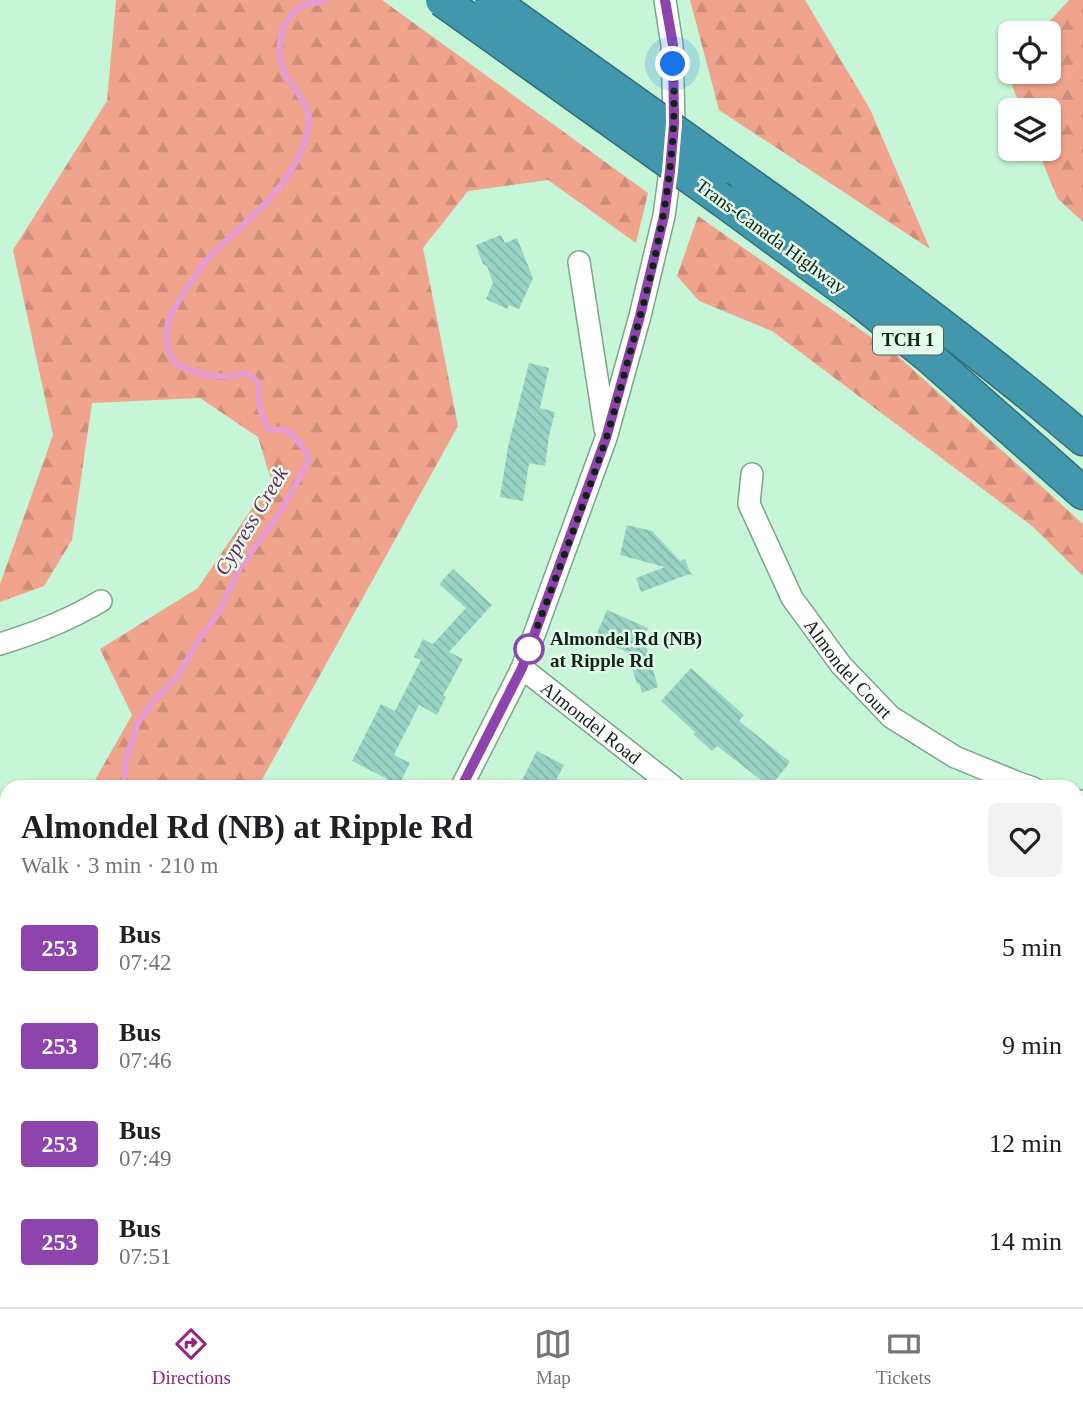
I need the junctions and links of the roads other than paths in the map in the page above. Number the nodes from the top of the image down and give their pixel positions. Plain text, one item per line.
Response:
1 (442, 0) edge
2 (491, 0) edge
3 (665, 0) edge
4 (579, 262) dead end
5 (606, 438) junction
6 (1083, 439) edge
7 (752, 474) dead end
8 (1083, 493) edge
9 (101, 601) dead end
10 (0, 644) edge
11 (522, 668) junction
12 (465, 780) edge
13 (665, 780) edge
14 (1010, 780) edge

1 - 8 highway, Trans-Canada Highway / TCH 1, bridge
2 - 6 highway, Trans-Canada Highway / TCH 1, bridge
3 - 5 street, Almondel Road
4 - 5 street
5 - 11 street, Almondel Road
7 - 14 street, Almondel Court
9 - 10 street
11 - 12 street
11 - 13 street, Almondel Road

